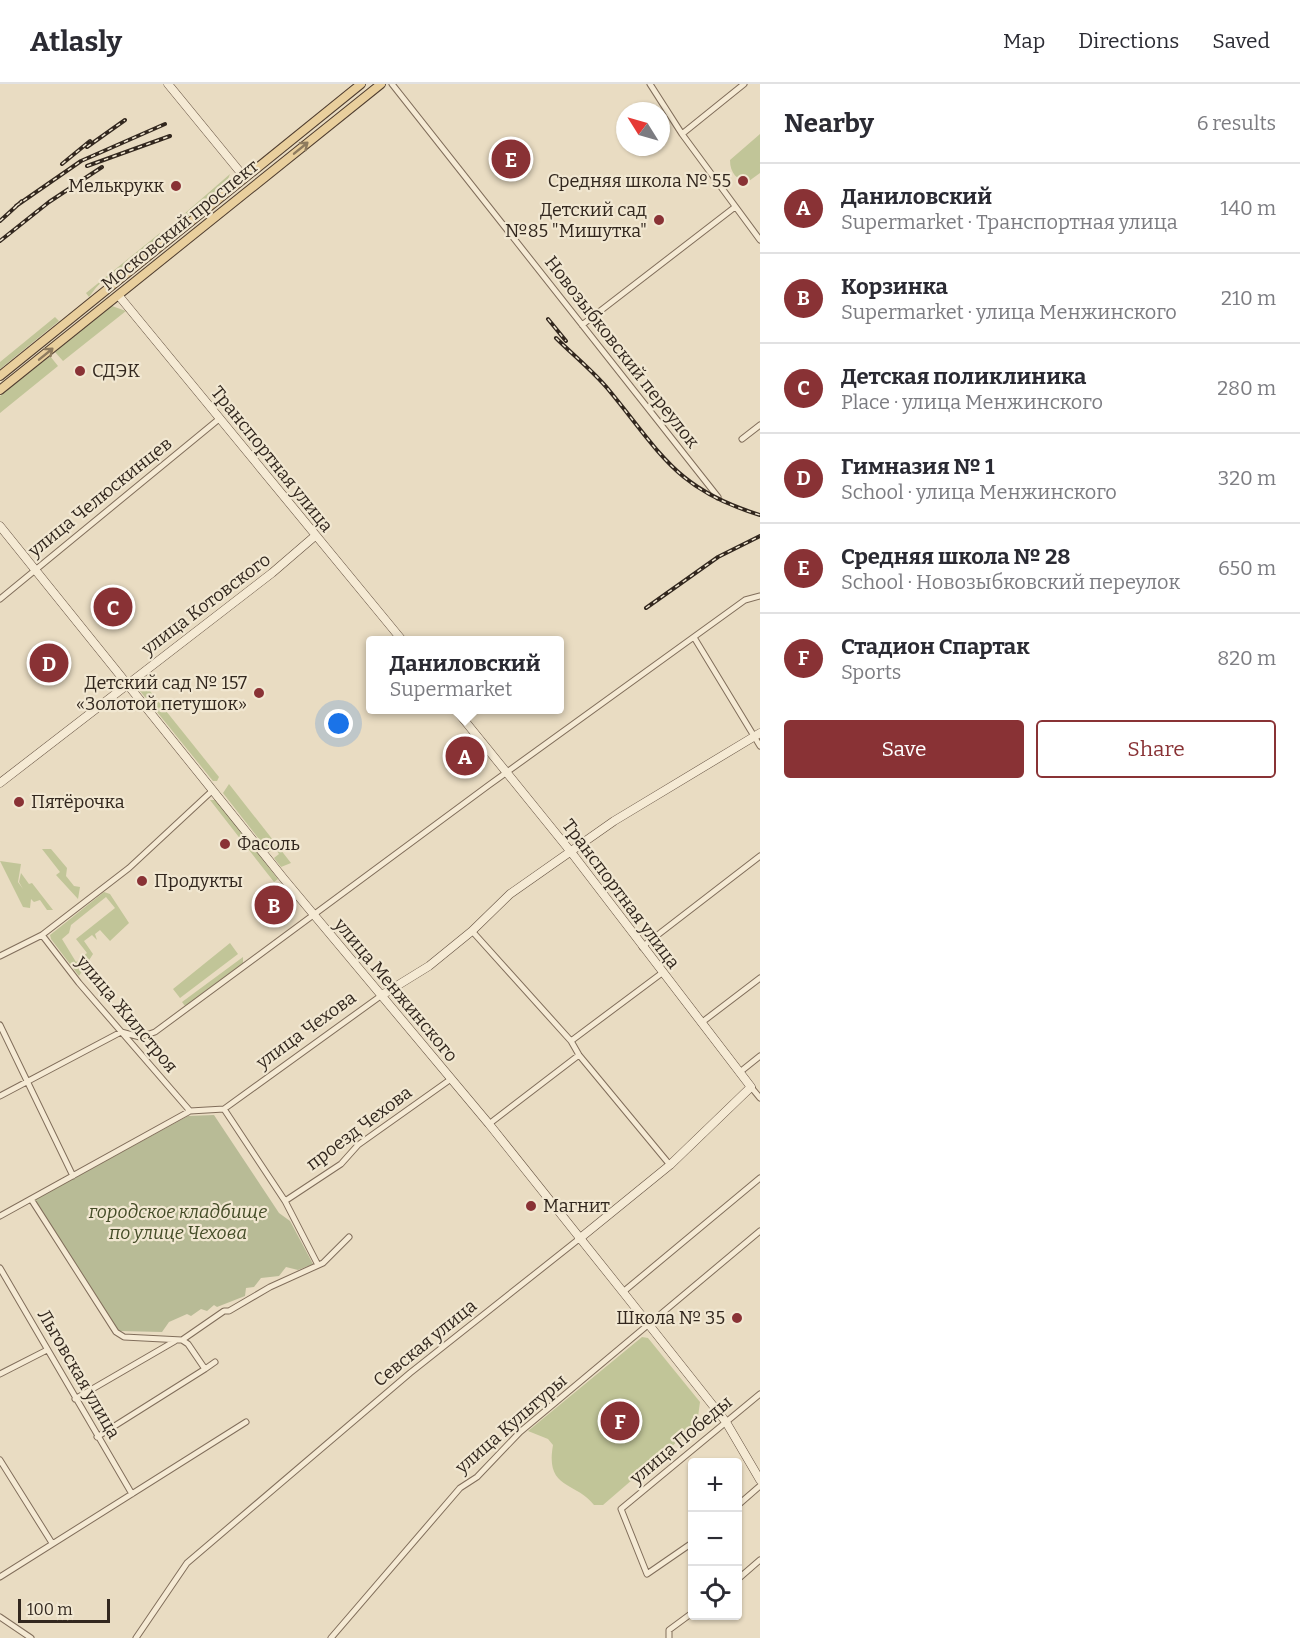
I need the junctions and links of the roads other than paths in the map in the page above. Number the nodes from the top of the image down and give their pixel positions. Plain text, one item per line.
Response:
1 (168, 84) edge
2 (361, 84) edge
3 (381, 84) edge
4 (392, 84) edge
5 (650, 84) edge
6 (744, 84) edge
7 (682, 134) junction
8 (245, 178) junction
9 (735, 207) junction
10 (760, 240) edge
11 (111, 286) junction
12 (118, 296) junction
13 (582, 325) junction
14 (0, 376) edge
15 (0, 390) edge
16 (219, 419) junction
17 (760, 425) edge
18 (742, 439) dead end
19 (717, 497) dead end
20 (0, 526) edge
21 (315, 536) junction
22 (35, 570) junction
23 (760, 596) edge
24 (0, 599) edge
25 (399, 636) edge
26 (694, 639) junction
27 (127, 683) junction
28 (459, 714) edge
29 (757, 735) edge
30 (760, 746) edge
31 (507, 773) junction
32 (0, 783) edge
33 (213, 790) junction
34 (571, 852) junction
35 (760, 856) edge
36 (313, 914) junction
37 (472, 931) junction
38 (42, 935) junction
39 (642, 947) junction
40 (0, 956) edge
41 (662, 973) junction
42 (760, 978) edge
43 (382, 994) junction
44 (700, 1023) junction
45 (0, 1025) edge
46 (121, 1032) junction
47 (571, 1041) junction
48 (579, 1055) junction
49 (760, 1056) edge
50 (741, 1072) junction
51 (451, 1079) junction
52 (28, 1083) junction
53 (751, 1087) junction
54 (0, 1096) edge
55 (760, 1098) edge
56 (224, 1109) junction
57 (190, 1111) junction
58 (489, 1124) junction
59 (670, 1165) junction
60 (73, 1176) junction
61 (760, 1178) edge
62 (31, 1199) junction
63 (285, 1201) junction
64 (0, 1216) edge
65 (760, 1231) edge
66 (349, 1237) dead end
67 (579, 1239) junction
68 (318, 1265) junction
69 (0, 1268) edge
70 (623, 1292) junction
71 (649, 1324) junction
72 (180, 1340) junction
73 (47, 1350) junction
74 (215, 1362) dead end
75 (205, 1369) junction
76 (0, 1374) edge
77 (760, 1394) edge
78 (75, 1399) junction
79 (246, 1422) dead end
80 (726, 1422) junction
81 (97, 1437) junction
82 (0, 1460) edge
83 (760, 1480) edge
84 (760, 1486) edge
85 (132, 1494) junction
86 (742, 1502) edge
87 (52, 1543) junction
88 (688, 1547) edge
89 (760, 1560) edge
90 (742, 1576) edge
91 (0, 1577) edge
92 (0, 1617) edge
93 (688, 1617) edge
94 (31, 1638) edge
95 (136, 1638) edge
96 (331, 1638) edge
97 (669, 1638) edge

1 - 8 street
2 - 8 main road, Московский проспект
12 -> 3 main road, Московский проспект
4 - 13 street, Новозыбковский переулок
5 - 7 street
6 - 7 street
7 - 9 street
8 - 11 main road, Московский проспект
9 - 10 street
9 - 13 street
11 - 12 main road
11 - 14 main road, Московский проспект
15 -> 12 main road, Московский проспект
12 - 16 street, Транспортная улица
13 - 19 street, Новозыбковский переулок
16 - 21 street, Транспортная улица
16 - 22 street, улица Челюскинцев
17 - 18 street
20 - 22 street, улица Менжинского
21 - 25 street, Транспортная улица
21 - 27 street, улица Котовского
22 - 24 street, улица Челюскинцев
22 - 27 street, улица Менжинского
23 - 26 street
26 - 29 street
26 - 31 street
27 - 32 street, улица Котовского
27 - 33 street, улица Менжинского
28 - 31 street, Транспортная улица
29 - 30 street
29 - 34 street, улица Чехова
31 - 34 street, Транспортная улица
31 - 36 street
33 - 36 street, улица Менжинского
33 - 38 street
34 - 37 street, улица Чехова
34 - 39 street, Транспортная улица
35 - 39 street
36 - 43 street, улица Менжинского
36 - 46 street
37 - 43 street, улица Чехова
37 - 47 street
38 - 40 street
38 - 46 street, улица Жилстроя
39 - 41 street, Транспортная улица
41 - 44 street, Транспортная улица
41 - 47 street
42 - 44 street
43 - 51 street, улица Менжинского
43 - 56 street, улица Чехова
44 - 50 street, Транспортная улица
45 - 52 street
46 - 52 street
46 - 57 street, улица Жилстроя
47 - 48 street
48 - 58 street
48 - 59 street
49 - 50 street
50 - 53 street, Транспортная улица
51 - 58 street, улица Менжинского
51 - 63 street, проезд Чехова
52 - 54 street
52 - 60 street
53 - 55 street, Транспортная улица
53 - 59 street, Севская улица
56 - 57 street
56 - 63 street
57 - 60 street
58 - 67 street, улица Менжинского
59 - 67 street, Севская улица
60 - 62 street
61 - 70 street
62 - 64 street
62 - 72 street
63 - 68 street
65 - 71 street, улица Культуры
66 - 68 street
67 - 70 street, улица Менжинского
67 - 95 street, Севская улица
68 - 72 street
69 - 73 street, Льговская улица
70 - 71 street, улица Менжинского
71 - 80 street, улица Менжинского
71 - 96 street, улица Культуры
72 - 75 street
72 - 78 street
73 - 76 street
73 - 78 street, Льговская улица
74 - 75 street
75 - 81 street
77 - 80 street, улица Победы
78 - 81 street, Льговская улица
79 - 85 street
80 - 83 street, улица Менжинского
80 - 88 street, улица Победы
81 - 85 street, Льговская улица
82 - 87 street
84 - 86 street
85 - 87 street
87 - 91 street
89 - 90 street
92 - 94 street
93 - 97 street

